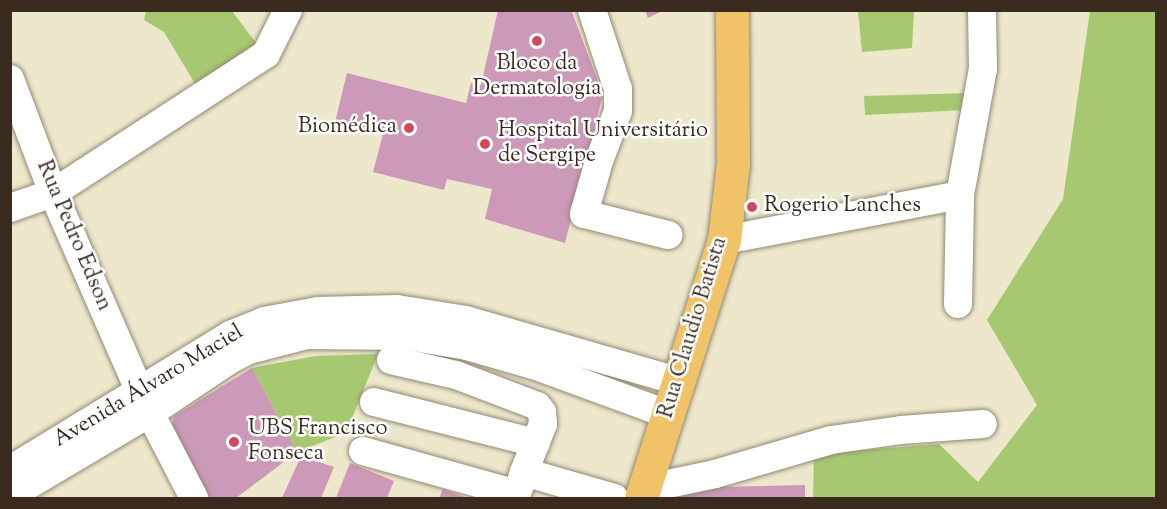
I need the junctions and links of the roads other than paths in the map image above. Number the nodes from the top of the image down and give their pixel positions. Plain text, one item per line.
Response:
1 (288, 10) edge
2 (592, 10) edge
3 (732, 10) edge
4 (982, 10) edge
5 (10, 79) edge
6 (53, 193) junction
7 (960, 195) junction
8 (10, 208) edge
9 (668, 235) dead end
10 (724, 240) junction
11 (958, 304) dead end
12 (391, 360) dead end
13 (189, 373) junction
14 (678, 381) junction
15 (145, 402) junction
16 (374, 402) dead end
17 (667, 414) junction
18 (983, 424) dead end
19 (536, 443) junction
20 (363, 451) dead end
21 (10, 470) edge
22 (519, 488) edge
23 (633, 495) edge
24 (10, 496) edge
25 (194, 498) edge

1 - 6 street
2 - 9 street
3 - 10 main road, Rua Claudio Batista
4 - 7 street
5 - 6 street, Rua Pedro Edson
6 - 8 street
6 - 15 street, Rua Pedro Edson
7 - 10 street
7 - 11 street
10 - 14 main road, Rua Claudio Batista
12 - 19 street
13 - 14 street, Avenida Álvaro Maciel
13 - 15 street, Avenida Álvaro Maciel
13 - 17 street, Avenida Álvaro Maciel
14 - 17 main road, Rua Claudio Batista
15 - 21 street, Avenida Álvaro Maciel
15 - 24 street, Avenida Álvaro Maciel
15 - 25 street, Rua Pedro Edson
16 - 19 street
17 - 23 main road, Rua Claudio Batista
18 - 23 street
19 - 22 street
20 - 22 street
22 - 23 street

